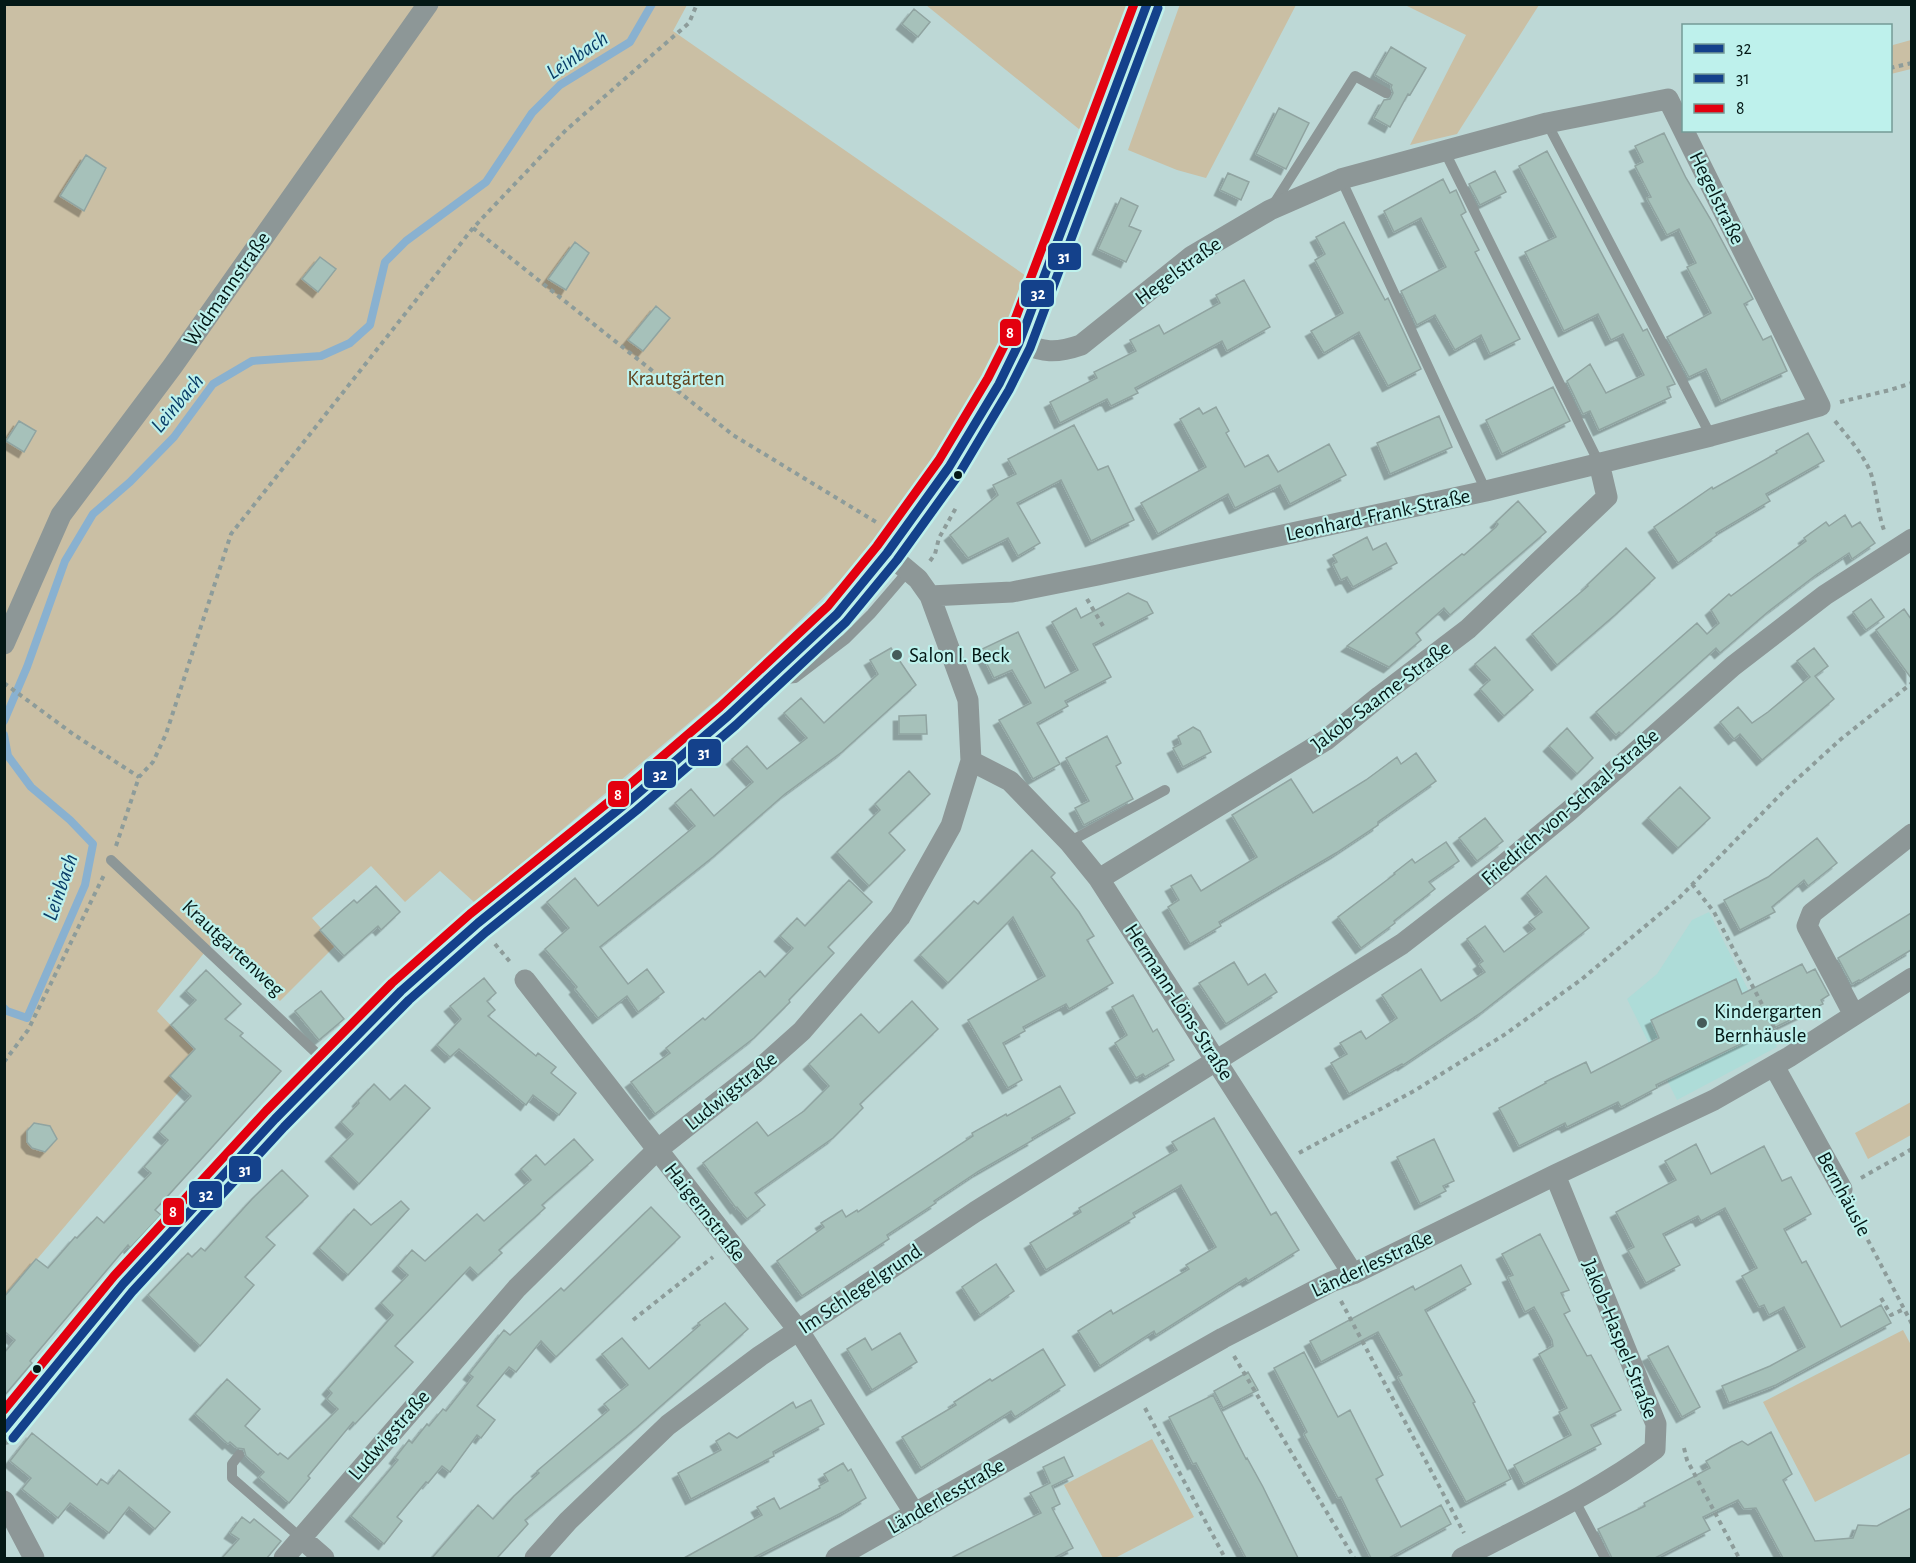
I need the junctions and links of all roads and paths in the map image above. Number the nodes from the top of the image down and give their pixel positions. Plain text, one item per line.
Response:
1 (428, 4) edge
2 (697, 4) edge
3 (1147, 4) edge
4 (1911, 63) edge
5 (1892, 68) edge
6 (1386, 93) dead end
7 (1547, 123) junction
8 (1682, 127) edge
9 (1684, 132) edge
10 (1444, 150) junction
11 (1341, 179) junction
12 (1270, 210) junction
13 (473, 228) junction
14 (1019, 343) junction
15 (1911, 383) edge
16 (1820, 406) junction
17 (1711, 436) junction
18 (1599, 463) junction
19 (1486, 491) junction
20 (1903, 544) edge
21 (893, 550) junction
22 (1077, 579) junction
23 (930, 596) junction
24 (1103, 626) dead end
25 (4, 644) edge
26 (4, 683) edge
27 (1911, 683) edge
28 (971, 761) junction
29 (139, 777) junction
30 (1165, 790) dead end
31 (1911, 834) edge
32 (1069, 842) junction
33 (111, 860) junction
34 (1099, 879) junction
35 (1692, 884) junction
36 (478, 922) junction
37 (1911, 978) edge
38 (525, 980) joint
39 (1854, 1015) junction
40 (1216, 1061) junction
41 (1782, 1061) junction
42 (4, 1062) edge
43 (328, 1065) junction
44 (1911, 1149) edge
45 (657, 1150) junction
46 (1282, 1163) junction
47 (1555, 1175) junction
48 (1842, 1189) junction
49 (730, 1244) junction
50 (1353, 1274) junction
51 (1331, 1282) junction
52 (1881, 1298) dead end
53 (1904, 1309) junction
54 (633, 1320) dead end
55 (1911, 1324) edge
56 (799, 1331) junction
57 (1223, 1338) junction
58 (1135, 1387) junction
59 (4, 1430) edge
60 (1684, 1448) dead end
61 (239, 1455) dead end
62 (1574, 1499) junction
63 (4, 1501) edge
64 (915, 1514) junction
65 (301, 1538) junction
66 (1468, 1555) edge
67 (34, 1558) edge
68 (284, 1558) edge
69 (324, 1558) edge
70 (535, 1558) edge
71 (836, 1558) edge
72 (1225, 1558) edge
73 (1354, 1558) edge
74 (1605, 1558) edge
75 (1739, 1558) edge

1 - 25 street, Widmannstraße
2 - 13 path
3 - 14 main road
4 - 5 path
6 - 12 lane
7 - 8 street, Hegelstraße
7 - 10 street, Hegelstraße
7 - 17 lane
9 - 16 street, Hegelstraße
10 - 11 street, Hegelstraße
10 - 18 lane
11 - 12 street, Hegelstraße
11 - 19 lane
12 - 14 street, Hegelstraße
13 - 21 path
13 - 29 path
14 - 21 main road
15 - 16 path
16 - 17 street, Leonhard-Frank-Straße
16 - 20 path
17 - 18 street, Leonhard-Frank-Straße
18 - 19 street, Leonhard-Frank-Straße
18 - 34 street, Jakob-Saame-Straße
19 - 22 street, Leonhard-Frank-Straße
20 - 40 street, Friedrich-von-Schaal-Straße
21 - 23 street, Ludwigstraße
21 - 36 main road
22 - 23 street, Leonhard-Frank-Straße
22 - 24 path
23 - 28 street, Ludwigstraße
26 - 29 path
27 - 35 path
28 - 32 street, Hermann-Löns-Straße
28 - 45 street, Ludwigstraße
29 - 33 path
30 - 32 lane
31 - 39 street
32 - 34 street, Hermann-Löns-Straße
33 - 42 path
33 - 43 lane, Krautgartenweg
34 - 40 street, Hermann-Löns-Straße
35 - 41 path
35 - 46 path
36 - 38 path
36 - 43 main road
37 - 39 street, Länderlesstraße
38 - 45 street, Haigernstraße
39 - 41 street, Länderlesstraße
40 - 46 street, Hermann-Löns-Straße
40 - 56 street, Im Schlegelgrund
41 - 47 street, Länderlesstraße
41 - 48 street, Bernhäusle
43 - 59 main road
44 - 48 path
45 - 49 street, Haigernstraße
45 - 65 street, Ludwigstraße
46 - 50 street, Hermann-Löns-Straße
47 - 50 street, Länderlesstraße
47 - 62 street, Jakob-Haspel-Straße
48 - 53 path, Bernhäusle
49 - 54 path
49 - 56 street, Haigernstraße
50 - 51 street, Länderlesstraße
51 - 57 street, Länderlesstraße
51 - 66 path
52 - 53 path
53 - 55 path, Bernhäusle
56 - 64 street, Haigernstraße
56 - 70 street, Im Schlegelgrund
57 - 58 street, Länderlesstraße
57 - 73 path
58 - 64 street, Länderlesstraße
58 - 72 path
60 - 75 path
61 - 65 lane
62 - 66 street, Jakob-Haspel-Straße
62 - 74 lane
63 - 67 street
64 - 71 street, Länderlesstraße
65 - 68 street, Ludwigstraße
65 - 69 street

